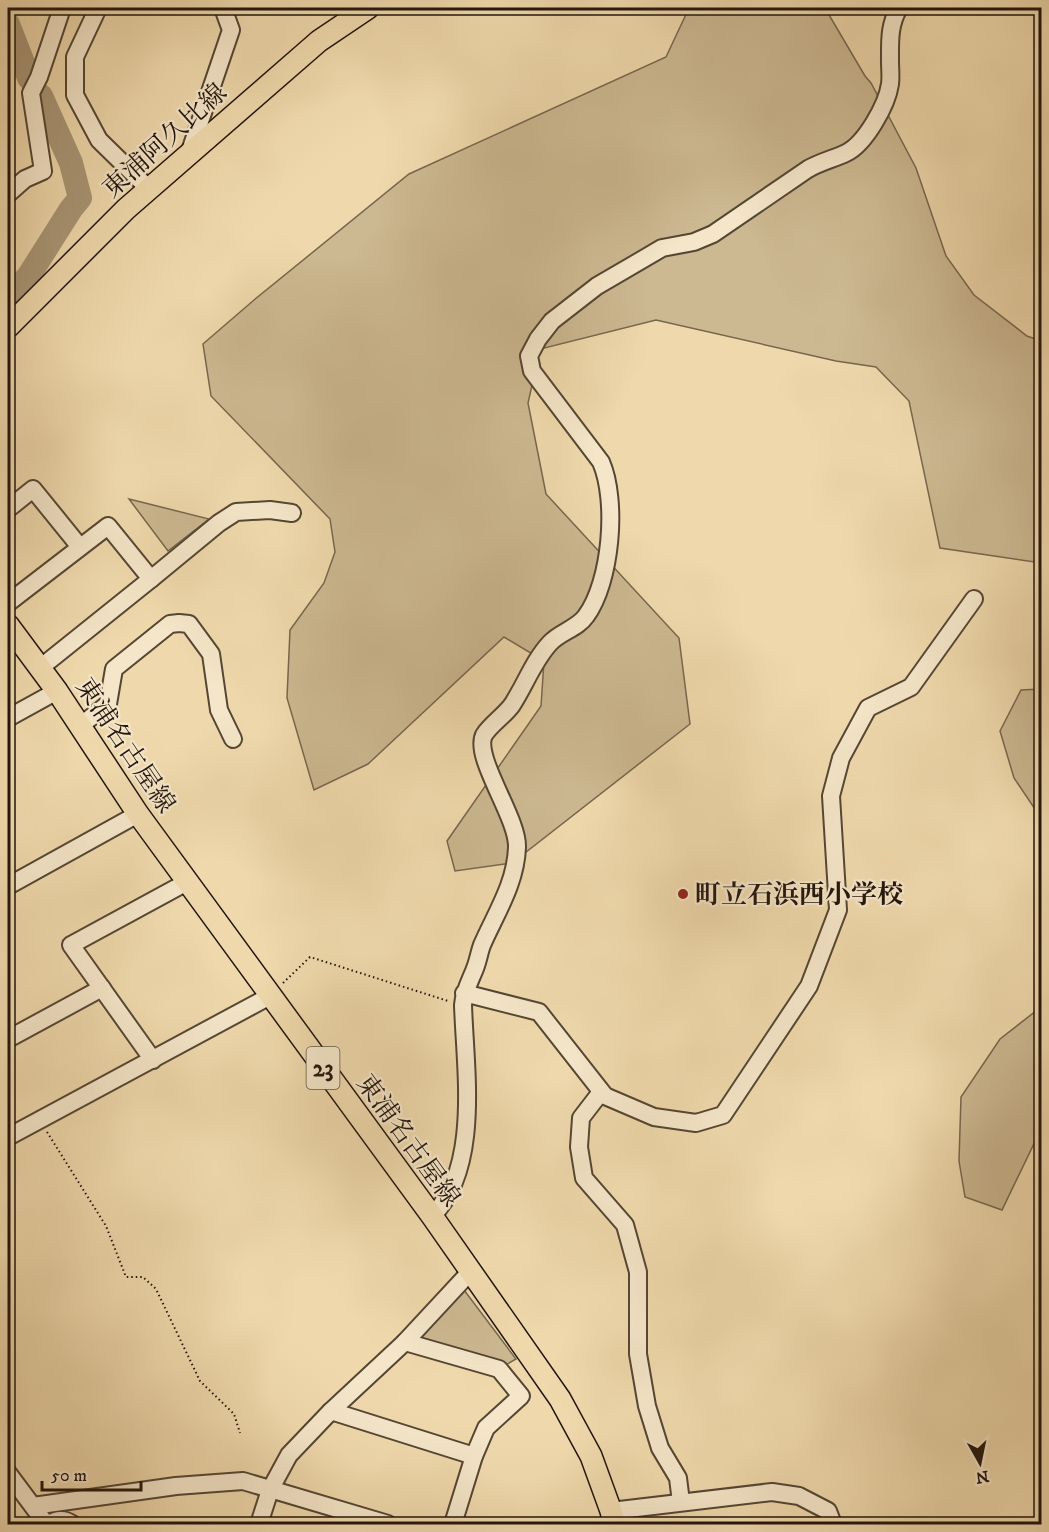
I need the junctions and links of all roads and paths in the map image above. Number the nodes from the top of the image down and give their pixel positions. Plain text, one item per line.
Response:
1 (63, 8) edge
2 (98, 8) edge
3 (223, 8) edge
4 (369, 8) edge
5 (899, 8) edge
6 (189, 156) junction
7 (149, 189) junction
8 (8, 194) edge
9 (8, 327) edge
10 (8, 509) edge
11 (292, 513) dead end
12 (80, 547) junction
13 (151, 579) junction
14 (974, 599) dead end
15 (8, 603) edge
16 (8, 625) edge
17 (40, 668) junction
18 (57, 691) junction
19 (8, 718) edge
20 (80, 726) junction
21 (233, 740) dead end
22 (138, 813) junction
23 (187, 882) junction
24 (8, 886) edge
25 (102, 988) junction
26 (270, 996) junction
27 (463, 999) junction
28 (8, 1039) edge
29 (153, 1060) junction
30 (601, 1092) junction
31 (40, 1121) junction
32 (8, 1137) edge
33 (432, 1216) junction
34 (470, 1272) junction
35 (405, 1342) junction
36 (331, 1411) junction
37 (240, 1433) dead end
38 (474, 1456) junction
39 (8, 1476) edge
40 (270, 1490) junction
41 (681, 1502) junction
42 (33, 1506) junction
43 (613, 1518) edge
44 (48, 1524) edge
45 (72, 1524) edge
46 (259, 1524) edge
47 (388, 1524) edge
48 (453, 1524) edge
49 (833, 1524) edge

1 - 8 street
2 - 7 street
3 - 6 street
4 - 6 main road, 東浦阿久比線
5 - 27 street
6 - 7 main road, 東浦阿久比線
7 - 9 main road, 東浦阿久比線
10 - 12 street
11 - 13 street
12 - 13 street
12 - 15 street
13 - 17 street
14 - 30 street
16 - 17 main road, 東浦名古屋線 / 23
17 - 18 main road, 東浦名古屋線 / 23
18 - 19 street
18 - 20 main road, 東浦名古屋線 / 23
20 - 21 street
20 - 22 main road, 東浦名古屋線 / 23
22 - 23 main road, 東浦名古屋線 / 23
22 - 24 street
23 - 25 street
23 - 26 main road, 東浦名古屋線 / 23
25 - 28 street
25 - 29 street
26 - 27 path
26 - 29 street
26 - 33 main road, 東浦名古屋線 / 23
27 - 30 street
27 - 33 street
29 - 31 street
30 - 41 street
31 - 32 street
31 - 37 path
33 - 34 main road, 東浦名古屋線 / 23
34 - 35 street
34 - 43 main road, 東浦名古屋線 / 23
35 - 36 street
35 - 38 street
36 - 38 street
36 - 40 street
38 - 48 street
39 - 42 street
40 - 42 street
40 - 46 street
40 - 47 street
41 - 43 street
41 - 49 street
42 - 44 street
44 - 45 street

